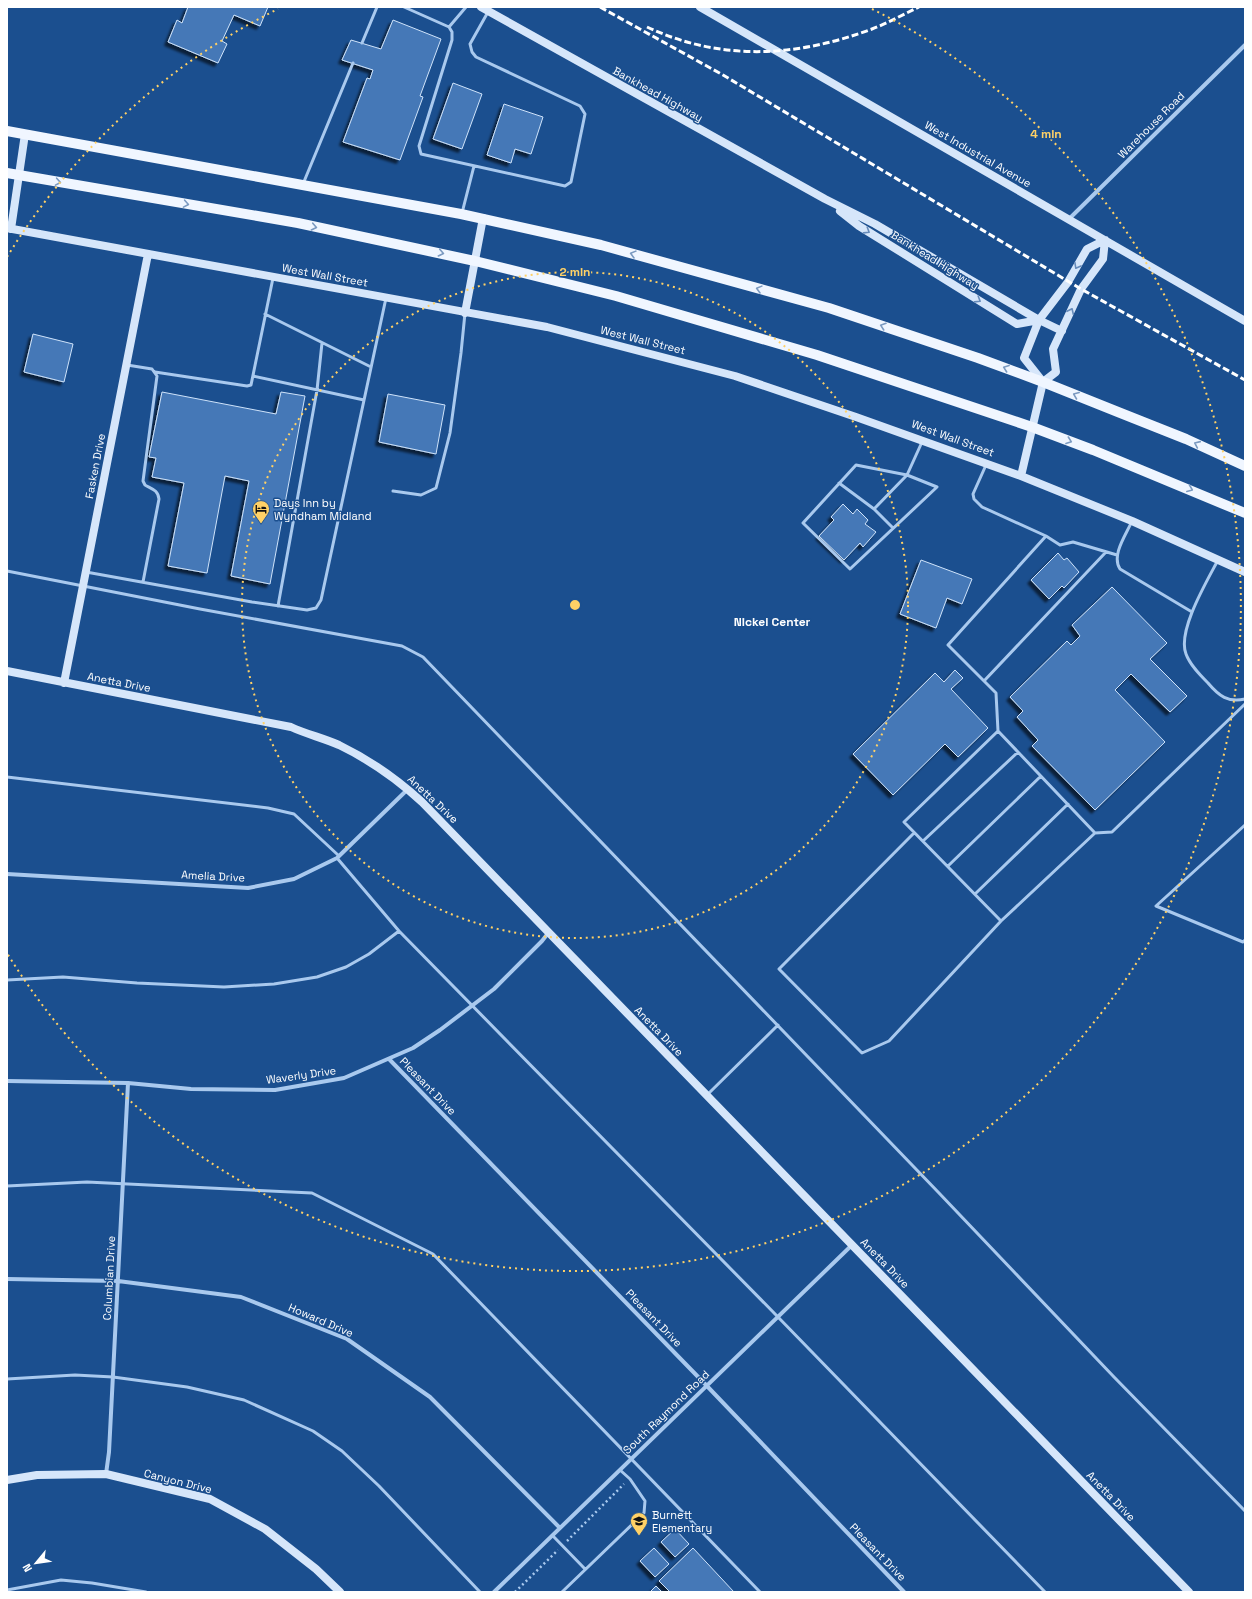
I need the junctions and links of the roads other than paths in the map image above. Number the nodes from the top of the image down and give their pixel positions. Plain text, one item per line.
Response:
1 (377, 7) edge
2 (404, 7) edge
3 (415, 7) edge
4 (466, 7) edge
5 (700, 7) edge
6 (485, 9) edge
7 (413, 11) junction
8 (449, 27) junction
9 (362, 43) dead end
10 (1245, 45) edge
11 (353, 63) dead end
12 (7, 131) edge
13 (25, 134) junction
14 (474, 166) junction
15 (7, 173) edge
16 (19, 175) junction
17 (302, 185) junction
18 (825, 199) junction
19 (461, 214) junction
20 (483, 218) junction
21 (1069, 218) junction
22 (9, 228) edge
23 (1105, 240) junction
24 (148, 254) junction
25 (475, 260) junction
26 (273, 277) junction
27 (386, 298) junction
28 (465, 313) junction
29 (265, 314) junction
30 (1038, 320) junction
31 (1245, 321) edge
32 (1062, 331) junction
33 (322, 343) junction
34 (126, 365) junction
35 (371, 367) junction
36 (155, 372) junction
37 (254, 376) junction
38 (1043, 382) junction
39 (317, 390) junction
40 (364, 400) junction
41 (1032, 427) junction
42 (923, 440) junction
43 (987, 463) junction
44 (1245, 466) edge
45 (907, 475) junction
46 (1021, 476) junction
47 (839, 483) junction
48 (393, 490) dead end
49 (874, 509) junction
50 (1245, 513) edge
51 (1132, 521) junction
52 (894, 528) junction
53 (1046, 536) junction
54 (1106, 552) junction
55 (1117, 555) junction
56 (1218, 560) junction
57 (7, 571) edge
58 (86, 572) junction
59 (1245, 572) edge
60 (143, 582) junction
61 (83, 585) junction
62 (278, 606) junction
63 (1192, 612) junction
64 (7, 671) edge
65 (984, 681) junction
66 (64, 683) junction
67 (1245, 699) edge
68 (1245, 704) edge
69 (998, 731) junction
70 (1018, 752) junction
71 (1041, 776) junction
72 (7, 778) edge
73 (408, 789) junction
74 (1068, 804) junction
75 (1245, 825) edge
76 (914, 833) junction
77 (1096, 833) junction
78 (923, 841) junction
79 (338, 856) junction
80 (948, 866) junction
81 (7, 874) edge
82 (975, 894) junction
83 (1001, 921) junction
84 (398, 931) junction
85 (549, 932) junction
86 (1245, 940) edge
87 (7, 980) edge
88 (472, 1006) junction
89 (778, 1025) junction
90 (389, 1059) junction
91 (7, 1081) edge
92 (128, 1083) junction
93 (706, 1095) junction
94 (123, 1185) junction
95 (7, 1186) edge
96 (852, 1245) junction
97 (7, 1278) edge
98 (118, 1281) junction
99 (777, 1316) junction
100 (113, 1377) junction
101 (7, 1378) edge
102 (706, 1386) junction
103 (632, 1458) junction
104 (620, 1470) junction
105 (106, 1474) junction
106 (7, 1480) edge
107 (1245, 1511) edge
108 (560, 1528) junction
109 (553, 1536) junction
110 (585, 1569) junction
111 (7, 1590) edge
112 (146, 1592) edge
113 (340, 1592) edge
114 (480, 1592) edge
115 (494, 1592) edge
116 (562, 1592) edge
117 (760, 1592) edge
118 (904, 1592) edge
119 (1046, 1592) edge
120 (1189, 1592) edge

1 - 9 lane
2 - 7 lane
3 - 7 lane
4 - 8 lane
5 - 21 street, West Industrial Avenue
6 - 14 lane
6 - 18 street, Bankhead Highway
7 - 8 lane
8 - 14 lane
10 - 21 street, Warehouse Road
11 - 17 lane
12 - 13 main road
13 - 16 street
13 - 17 main road
14 - 19 lane
15 - 16 main road
16 - 22 street
16 -> 25 main road
17 - 19 main road
18 - 30 street, Bankhead Highway
18 -> 30 street, Bankhead Highway
19 - 20 main road
20 - 25 street
38 -> 20 main road
21 - 23 street, West Industrial Avenue
22 - 24 street, West Wall Street
23 -> 30 street
23 - 31 street, West Industrial Avenue
32 -> 23 street
24 - 26 street, West Wall Street
24 - 34 street, Fasken Drive
25 - 28 street
25 - 41 main road
26 - 27 street, West Wall Street
26 - 29 lane
27 - 28 street, West Wall Street
27 - 35 lane
28 - 42 street, West Wall Street
28 - 48 lane
29 - 33 lane
29 - 37 lane
30 - 32 street, Bankhead Highway
30 - 38 street
32 - 38 street
33 - 35 lane
33 - 39 lane
34 - 36 lane
34 - 58 street, Fasken Drive
35 - 40 lane
36 - 37 lane
36 - 60 lane
37 - 39 lane
38 - 41 street
44 -> 38 main road
39 - 40 lane
39 - 62 lane
40 - 62 lane
41 - 46 street
41 -> 50 main road
42 - 43 street, West Wall Street
42 - 45 lane
43 - 46 street, West Wall Street
43 - 53 lane
45 - 47 lane
45 - 49 lane
45 - 52 lane
46 - 51 street, West Wall Street
47 - 49 lane
47 - 52 lane
49 - 52 lane
51 - 55 lane
51 - 56 street, West Wall Street
53 - 54 lane
53 - 65 lane
54 - 55 lane
54 - 65 lane
55 - 63 lane
56 - 59 street, West Wall Street
56 - 63 lane
57 - 61 lane
58 - 60 lane
58 - 61 street, Fasken Drive
60 - 62 lane
61 - 66 street, Fasken Drive
61 - 89 lane
63 - 67 lane
64 - 66 street, Anetta Drive
65 - 69 lane
66 - 73 street, Anetta Drive
68 - 77 lane
69 - 70 lane
69 - 76 lane
70 - 71 lane
70 - 78 lane
71 - 74 lane
71 - 80 lane
72 - 79 lane
73 - 79 street, Amelia Drive
73 - 85 street, Anetta Drive
74 - 77 lane
74 - 82 lane
75 - 86 lane
76 - 78 lane
76 - 83 lane
77 - 83 lane
78 - 80 lane
79 - 81 street, Amelia Drive
79 - 84 lane
80 - 82 lane
82 - 83 lane
84 - 87 lane
84 - 88 lane
85 - 88 street, Waverly Drive
85 - 93 street, Anetta Drive
88 - 90 street, Waverly Drive
88 - 99 lane
89 - 93 lane
89 - 107 lane
90 - 92 street, Waverly Drive
90 - 102 street, Pleasant Drive
91 - 92 street, Waverly Drive
92 - 94 street, Columbian Drive
93 - 96 street, Anetta Drive
94 - 95 lane
94 - 98 street, Columbian Drive
94 - 103 lane
96 - 99 street, South Raymond Road
96 - 120 street, Anetta Drive
97 - 98 street, Howard Drive
98 - 100 street, Columbian Drive
98 - 108 street, Howard Drive
99 - 102 street, South Raymond Road
99 - 119 lane
100 - 101 lane
100 - 105 street, Columbian Drive
100 - 114 lane
102 - 103 street, South Raymond Road
102 - 118 street, Pleasant Drive
103 - 104 street, South Raymond Road
103 - 117 lane
104 - 108 street, South Raymond Road
104 - 110 lane
105 - 106 street, Canyon Drive
105 - 113 street, Canyon Drive
108 - 109 street, South Raymond Road
109 - 110 lane
109 - 115 street, South Raymond Road
110 - 116 lane
111 - 112 lane

